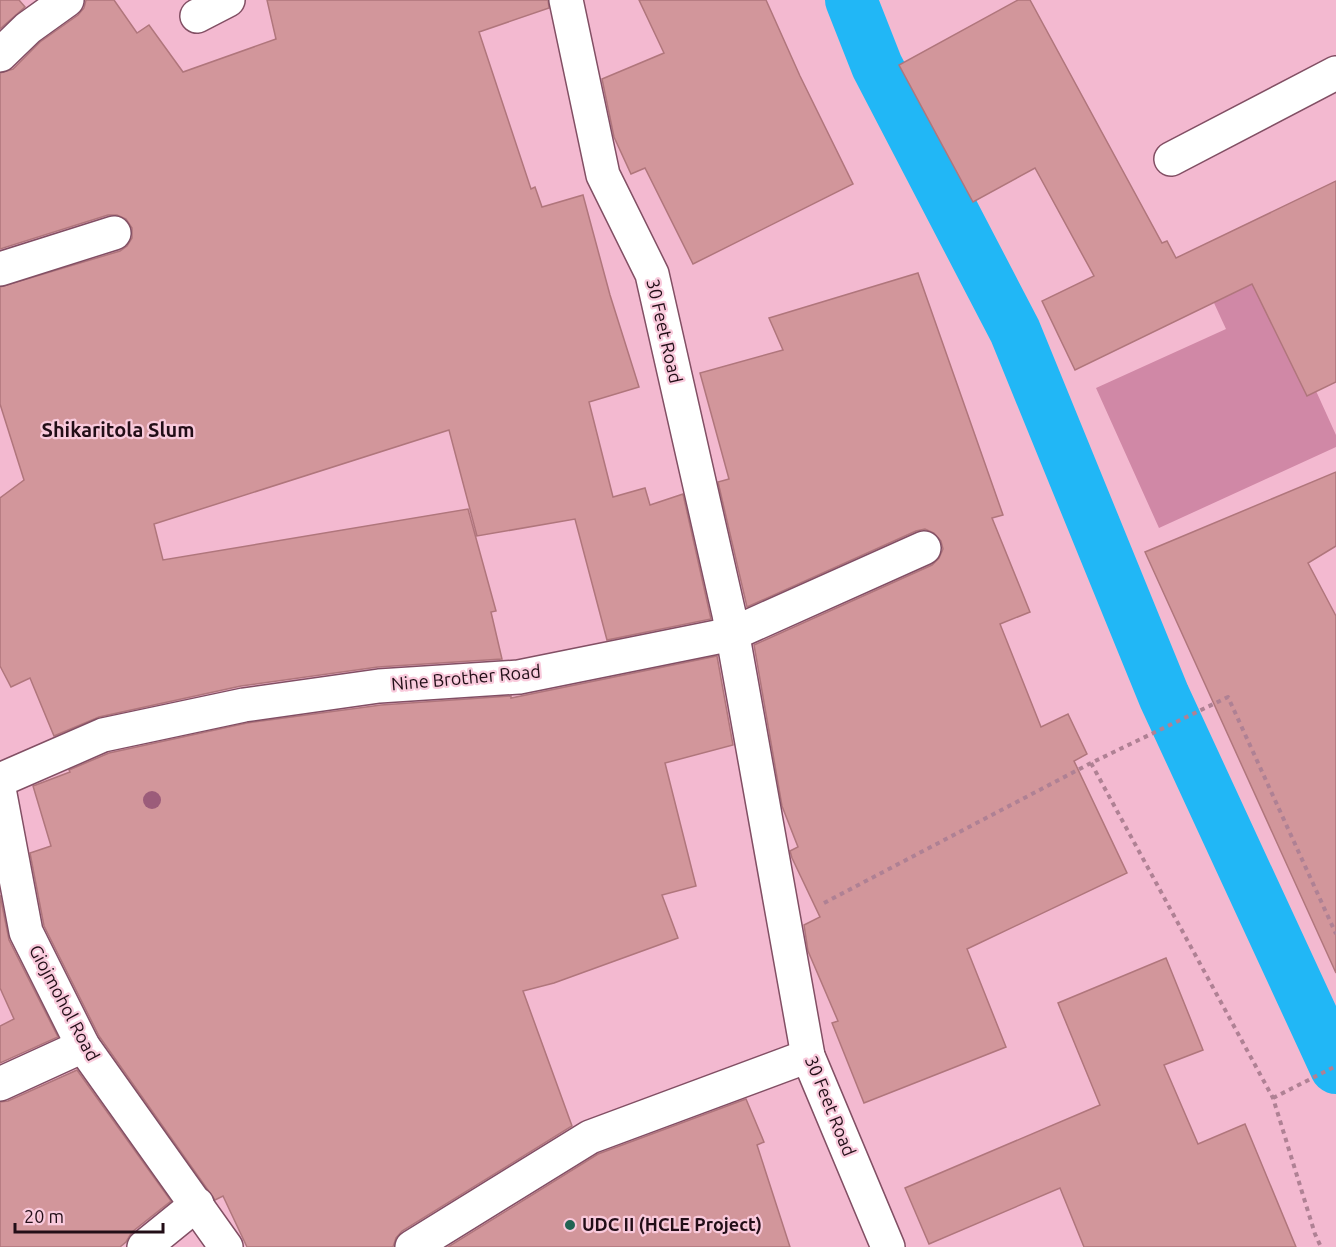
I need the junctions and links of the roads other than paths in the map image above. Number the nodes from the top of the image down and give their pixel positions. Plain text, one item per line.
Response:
1 (67, 0) edge
2 (228, 0) edge
3 (566, 0) edge
4 (197, 16) dead end
5 (0, 55) edge
6 (1336, 73) edge
7 (1172, 159) dead end
8 (114, 233) dead end
9 (0, 269) edge
10 (924, 548) dead end
11 (732, 634) junction
12 (0, 780) edge
13 (0, 794) edge
14 (83, 1046) junction
15 (808, 1056) junction
16 (0, 1084) edge
17 (197, 1204) junction
18 (144, 1247) edge
19 (226, 1247) edge
20 (412, 1247) edge
21 (888, 1247) edge

1 - 5 street
2 - 4 street
3 - 11 street, 30 Feet Road
6 - 7 street
8 - 9 street
10 - 11 street, Nine Brother Road
11 - 12 street, Nine Brother Road
11 - 15 street, 30 Feet Road
13 - 14 street, Giojmohol Road
14 - 16 street
14 - 17 street, Giojmohol Road
15 - 20 street
15 - 21 street, 30 Feet Road
17 - 18 street
17 - 19 street, Giojmohol Road

